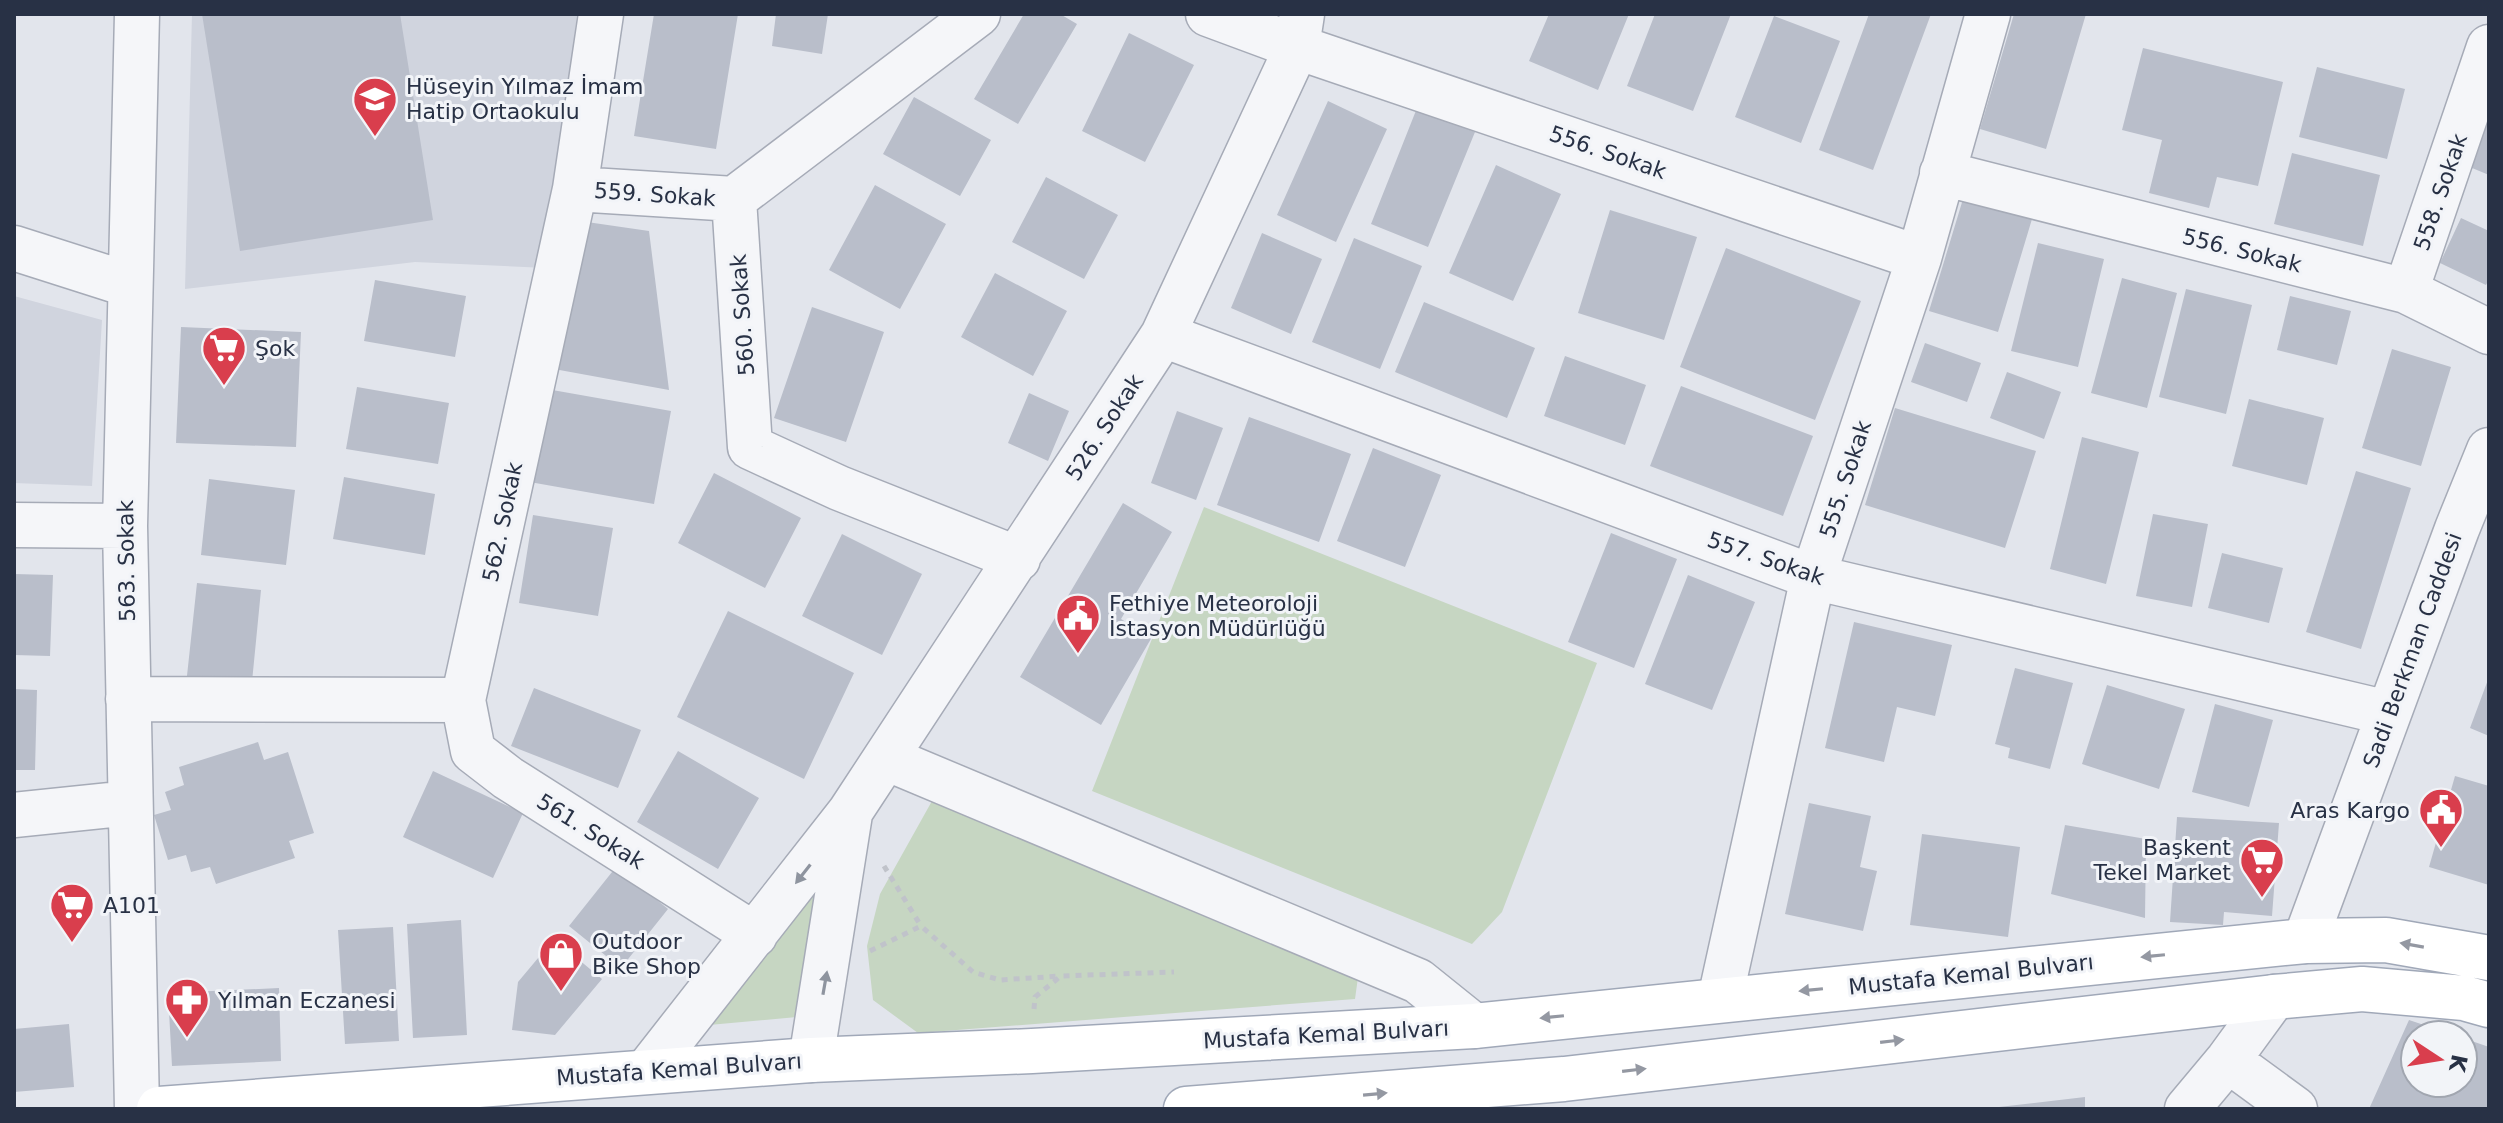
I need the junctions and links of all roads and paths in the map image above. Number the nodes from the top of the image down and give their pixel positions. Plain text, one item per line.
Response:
1 (137, 14) edge
2 (601, 14) edge
3 (978, 14) edge
4 (1208, 14) edge
5 (1988, 14) edge
6 (1300, 30) edge
7 (2489, 47) edge
8 (1942, 173) junction
9 (575, 189) junction
10 (734, 199) junction
11 (14, 248) edge
12 (1919, 258) junction
13 (130, 285) junction
14 (2406, 291) junction
15 (2489, 332) edge
16 (1163, 335) junction
17 (2489, 450) edge
18 (14, 525) edge
19 (125, 526) junction
20 (2473, 535) edge
21 (1018, 559) junction
22 (1813, 577) junction
23 (128, 699) junction
24 (463, 700) junction
25 (2388, 713) junction
26 (886, 758) junction
27 (130, 803) junction
28 (850, 812) junction
29 (14, 815) edge
30 (883, 865) dead end
31 (921, 926) junction
32 (755, 935) junction
33 (2305, 941) junction
34 (2489, 958) edge
35 (1174, 972) dead end
36 (826, 973) junction
37 (1061, 976) junction
38 (2274, 997) junction
39 (1720, 999) junction
40 (2489, 1005) edge
41 (1474, 1026) junction
42 (1032, 1051) junction
43 (811, 1060) junction
44 (2228, 1060) junction
45 (647, 1071) junction
46 (1241, 1107) edge
47 (137, 1109) edge
48 (159, 1109) edge
49 (1186, 1109) edge
50 (2187, 1109) edge
51 (2295, 1109) edge

1 - 13 street, 563. Sokak
2 - 9 street, 562. Sokak
3 - 10 street
4 - 6 street
5 - 8 street, 555. Sokak
6 - 12 street, 556. Sokak
6 - 16 street, 526. Sokak
7 - 14 street, 558. Sokak
8 - 12 street, 555. Sokak
8 - 14 street, 556. Sokak
9 - 10 street, 559. Sokak
9 - 24 street, 562. Sokak
10 - 21 street, 560. Sokak
11 - 13 street
12 - 22 street, 555. Sokak
13 - 19 street, 563. Sokak
14 - 15 street, 556. Sokak
16 - 21 street, 526. Sokak
16 - 22 street, 557. Sokak
17 - 20 street, Sadi Berkman Caddesi
18 - 19 street
19 - 23 street, 563. Sokak
20 - 25 street, Sadi Berkman Caddesi
21 - 26 street, 526. Sokak
22 - 25 street, 557. Sokak
22 - 39 street, 555. Sokak
23 - 24 street
23 - 27 street, 563. Sokak
24 - 32 street, 561. Sokak
25 - 33 street, Sadi Berkman Caddesi
26 - 28 street, 526. Sokak
26 - 41 street
27 - 29 street
27 - 47 street, 563. Sokak
28 -> 32 street, 526. Sokak
28 - 36 street
30 - 31 path
31 - 36 path
31 - 37 path
32 - 45 street, 526. Sokak
34 -> 33 main road, Mustafa Kemal Bulvarı
33 -> 39 main road, Mustafa Kemal Bulvarı
35 - 37 path
43 -> 36 street
37 - 42 path
38 - 40 main road
38 - 44 street
46 -> 38 main road
39 -> 41 main road, Mustafa Kemal Bulvarı
41 - 42 main road, Mustafa Kemal Bulvarı
42 - 43 main road, Mustafa Kemal Bulvarı
43 - 45 main road, Mustafa Kemal Bulvarı
44 - 50 street
44 - 51 street
45 - 48 main road, Mustafa Kemal Bulvarı
46 - 49 main road

